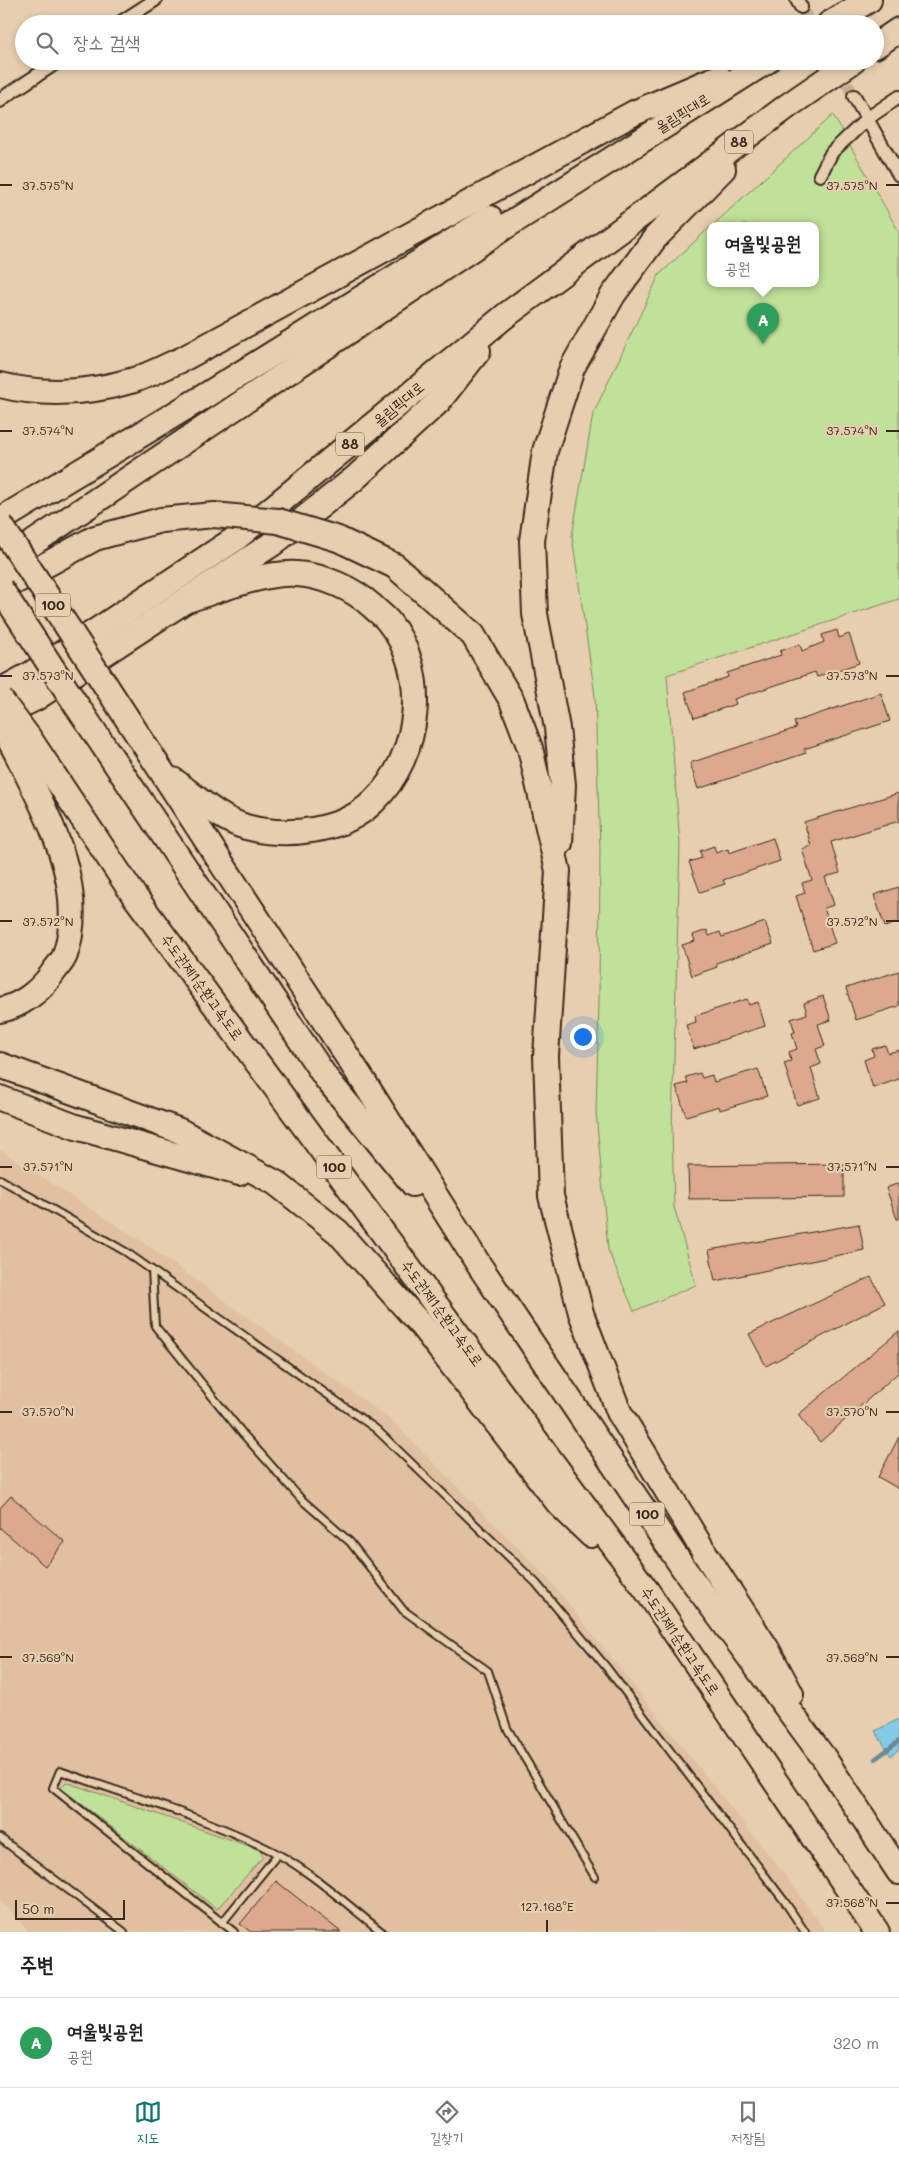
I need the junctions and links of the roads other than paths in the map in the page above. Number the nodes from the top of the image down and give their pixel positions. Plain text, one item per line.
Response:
1 (155, 0) edge
2 (869, 0) edge
3 (132, 15) edge
4 (844, 15) edge
5 (899, 30) edge
6 (884, 40) edge
7 (45, 70) edge
8 (735, 70) edge
9 (753, 70) edge
10 (840, 70) edge
11 (854, 96) tunnel mouth
12 (899, 97) edge
13 (0, 101) edge
14 (789, 105) junction
15 (868, 118) junction
16 (666, 124) junction
17 (820, 175) dead end
18 (899, 175) edge
19 (505, 316) junction
20 (0, 385) edge
21 (0, 522) edge
22 (0, 564) edge
23 (0, 589) edge
24 (187, 600) junction
25 (0, 691) edge
26 (36, 698) junction
27 (0, 699) edge
28 (0, 716) edge
29 (0, 722) edge
30 (0, 728) edge
31 (22, 743) junction
32 (161, 771) junction
33 (558, 871) junction
34 (0, 1010) edge
35 (0, 1065) edge
36 (0, 1098) edge
37 (0, 1179) edge
38 (276, 1183) junction
39 (479, 1265) junction
40 (152, 1270) junction
41 (646, 1591) junction
42 (824, 1758) junction
43 (0, 1838) edge
44 (278, 1855) junction
45 (899, 1872) edge
46 (595, 1877) dead end
47 (222, 1922) junction
48 (124, 1932) edge
49 (234, 1932) edge
50 (382, 1932) edge
51 (805, 1932) edge
52 (876, 1932) edge

1 - 3 street
2 - 4 highway
5 - 6 highway
7 - 13 street
8 - 20 highway
9 - 16 highway, 올림픽대로
10 - 14 highway
11 - 15 street
12 - 15 street
14 - 19 highway, 올림픽대로 / 88
14 - 33 highway
15 - 17 street
15 - 18 street
16 - 21 highway
16 - 22 highway, 올림픽대로
19 - 24 highway
19 - 25 highway, 올림픽대로 / 88
21 - 32 highway, 100, bridge
23 - 33 highway, bridge
23 - 39 highway, 100, bridge
24 - 26 highway
24 - 32 highway
26 - 28 highway
26 - 30 highway
27 - 31 highway, 수도권제1순환고속도로 / 100, bridge
29 - 31 highway, bridge
31 - 34 highway
31 - 41 highway, 수도권제1순환고속도로 / 100
32 - 39 highway, 100
33 - 42 highway
35 - 38 highway
36 - 38 highway
37 - 40 lane
38 - 41 highway
39 - 42 highway, 100
40 - 46 lane
40 - 51 lane
41 - 52 highway, 수도권제1순환고속도로 / 100
42 - 45 highway, 100
43 - 48 lane
44 - 47 lane
44 - 47 lane
44 - 50 lane
47 - 49 lane

